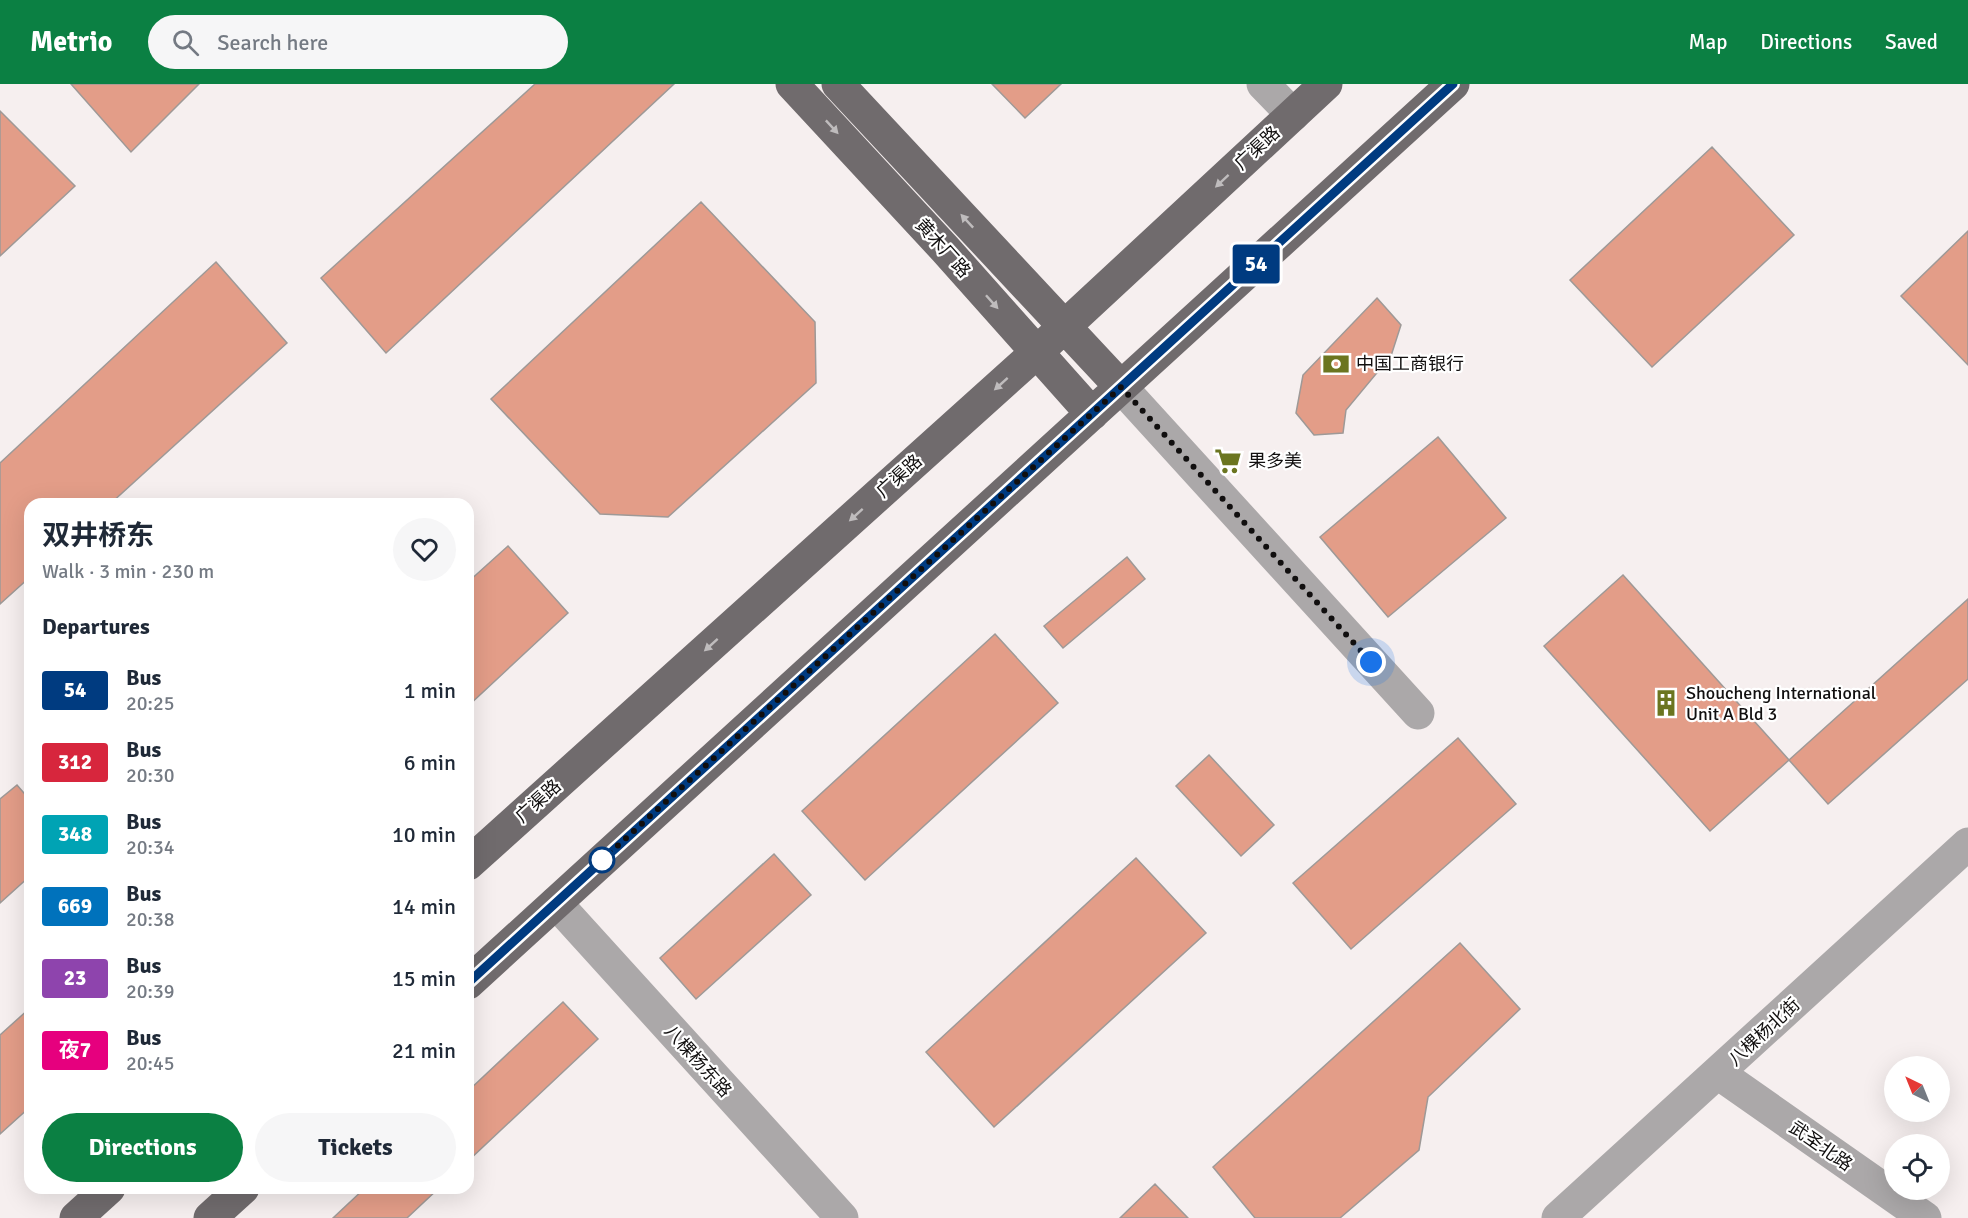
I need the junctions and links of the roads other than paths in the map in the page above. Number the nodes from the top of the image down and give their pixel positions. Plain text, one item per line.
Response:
1 (792, 84) edge
2 (838, 84) edge
3 (1263, 84) edge
4 (1326, 84) edge
5 (1454, 84) edge
6 (1293, 115) junction
7 (1066, 325) junction
8 (1037, 352) junction
9 (1121, 387) junction
10 (1092, 414) junction
11 (1418, 713) dead end
12 (1968, 844) edge
13 (474, 859) edge
14 (556, 903) junction
15 (474, 978) edge
16 (1718, 1073) junction
17 (102, 1194) edge
18 (236, 1194) edge
19 (76, 1218) edge
20 (210, 1218) edge
21 (842, 1218) edge
22 (1558, 1218) edge
23 (1925, 1218) edge

1 -> 8 main road, 黄木厂路
7 -> 2 main road, 黄木厂路
3 - 6 street
4 - 6 main road, 广渠路
5 - 9 main road
6 -> 7 main road, 广渠路
7 - 8 main road, 广渠路
7 - 9 main road, 黄木厂路
8 - 10 main road, 黄木厂路
8 -> 13 main road, 广渠路
9 - 10 main road
9 - 11 street
10 - 14 main road
12 - 16 street, 八棵杨北街
14 - 15 main road
14 - 21 street, 八棵杨东路
16 - 22 street, 八棵杨北街
16 - 23 street, 武圣北路
17 - 19 main road
18 - 20 main road

